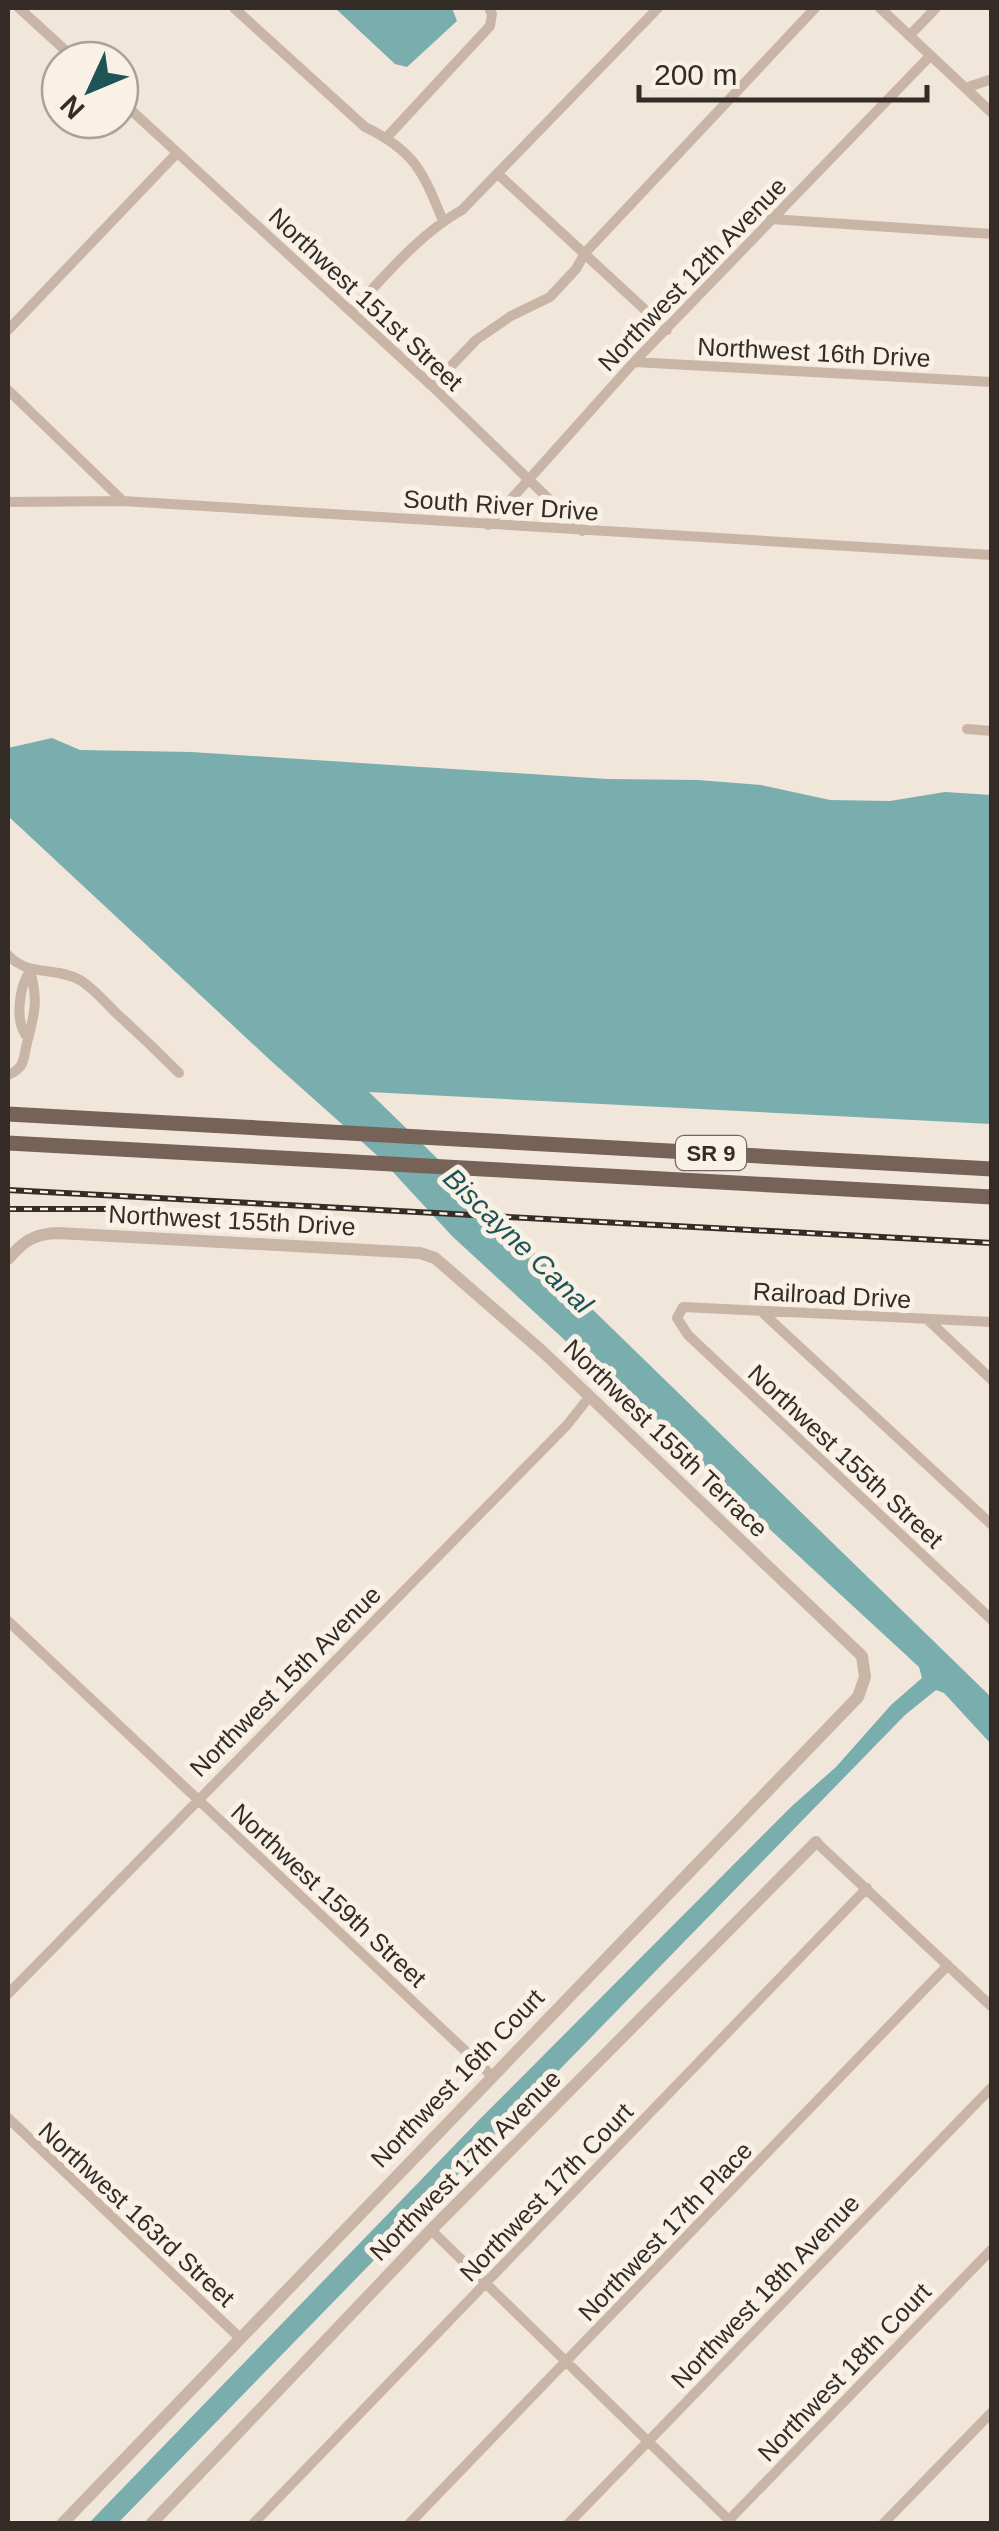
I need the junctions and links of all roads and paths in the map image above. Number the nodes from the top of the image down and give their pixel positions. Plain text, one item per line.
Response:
1 (19, 8) edge
2 (234, 8) edge
3 (658, 8) edge
4 (815, 8) edge
5 (880, 8) edge
6 (936, 8) edge
7 (491, 10) edge
8 (909, 36) junction
9 (54, 40) edge
10 (930, 56) junction
11 (992, 79) edge
12 (965, 88) junction
13 (992, 113) edge
14 (140, 118) edge
15 (387, 137) junction
16 (178, 153) junction
17 (498, 174) junction
18 (771, 218) junction
19 (443, 221) junction
20 (992, 234) edge
21 (585, 253) junction
22 (351, 312) junction
23 (8, 330) edge
24 (667, 330) junction
25 (634, 362) junction
26 (992, 382) edge
27 (432, 386) junction
28 (8, 390) edge
29 (529, 478) junction
30 (123, 501) junction
31 (8, 502) edge
32 (488, 525) junction
33 (582, 531) junction
34 (992, 555) edge
35 (967, 730) dead end
36 (992, 731) edge
37 (8, 956) edge
38 (30, 972) junction
39 (179, 1072) dead end
40 (8, 1075) edge
41 (8, 1114) edge
42 (8, 1143) edge
43 (992, 1169) edge
44 (992, 1197) edge
45 (435, 1258) joint
46 (8, 1259) edge
47 (764, 1313) junction
48 (677, 1318) joint
49 (926, 1319) junction
50 (992, 1322) edge
51 (992, 1380) edge
52 (590, 1396) junction
53 (992, 1526) edge
54 (992, 1620) edge
55 (8, 1622) edge
56 (862, 1656) joint
57 (198, 1798) junction
58 (816, 1842) joint
59 (867, 1888) junction
60 (948, 1965) junction
61 (8, 1994) edge
62 (992, 2007) edge
63 (491, 2076) junction
64 (992, 2087) edge
65 (8, 2118) edge
66 (431, 2230) junction
67 (992, 2249) edge
68 (487, 2284) junction
69 (240, 2338) junction
70 (567, 2362) junction
71 (992, 2412) edge
72 (648, 2441) junction
73 (729, 2522) edge
74 (62, 2524) edge
75 (151, 2524) edge
76 (253, 2524) edge
77 (408, 2524) edge
78 (568, 2524) edge
79 (883, 2524) edge

1 - 9 street
2 - 15 street
3 - 17 street
4 - 21 street
5 - 8 street
6 - 8 street
7 - 15 street
8 - 10 street
10 - 12 street
10 - 18 street, Northwest 12th Avenue
11 - 12 street
12 - 13 street
14 - 16 street, Northwest 151st Street
15 - 19 street
16 - 22 street, Northwest 151st Street
16 - 23 street
17 - 19 street
17 - 21 street
18 - 20 street
18 - 24 street, Northwest 12th Avenue
19 - 22 street
21 - 24 street
21 - 27 street
22 - 27 street, Northwest 151st Street
24 - 25 street, Northwest 12th Avenue
25 - 26 street, Northwest 16th Drive
25 - 29 street, Northwest 12th Avenue
27 - 29 street, Northwest 151st Street
28 - 30 street
29 - 32 street, Northwest 12th Avenue
29 - 33 street, Northwest 151st Street
30 - 31 street, South River Drive
30 - 32 street, South River Drive
32 - 33 street, South River Drive
33 - 34 street, South River Drive
35 - 36 street
37 - 38 street
38 - 39 street
38 - 40 street
41 - 43 main road, SR 9
42 - 44 main road, SR 9
45 - 46 street, Northwest 155th Drive
45 - 52 street, Northwest 155th Terrace
47 - 48 street, Railroad Drive
47 - 49 street, Railroad Drive
47 - 53 street
48 - 54 street, Northwest 155th Street
49 - 50 street, Railroad Drive
49 - 51 street
52 - 56 street, Northwest 155th Terrace
52 - 57 street, Northwest 15th Avenue
55 - 57 street, Northwest 159th Street
56 - 63 street, Northwest 16th Court
57 - 61 street, Northwest 15th Avenue
57 - 63 street, Northwest 159th Street
58 - 59 street
58 - 66 street, Northwest 17th Avenue
59 - 60 street
59 - 68 street, Northwest 17th Court
60 - 62 street
60 - 70 street, Northwest 17th Place
63 - 69 street, Northwest 16th Court
64 - 72 street, Northwest 18th Avenue
65 - 69 street, Northwest 163rd Street
66 - 68 street
66 - 75 street, Northwest 17th Avenue
67 - 73 street, Northwest 18th Court
68 - 70 street
68 - 76 street, Northwest 17th Court
69 - 74 street, Northwest 16th Court
70 - 72 street
70 - 77 street, Northwest 17th Place
71 - 79 street
72 - 73 street
72 - 78 street, Northwest 18th Avenue

